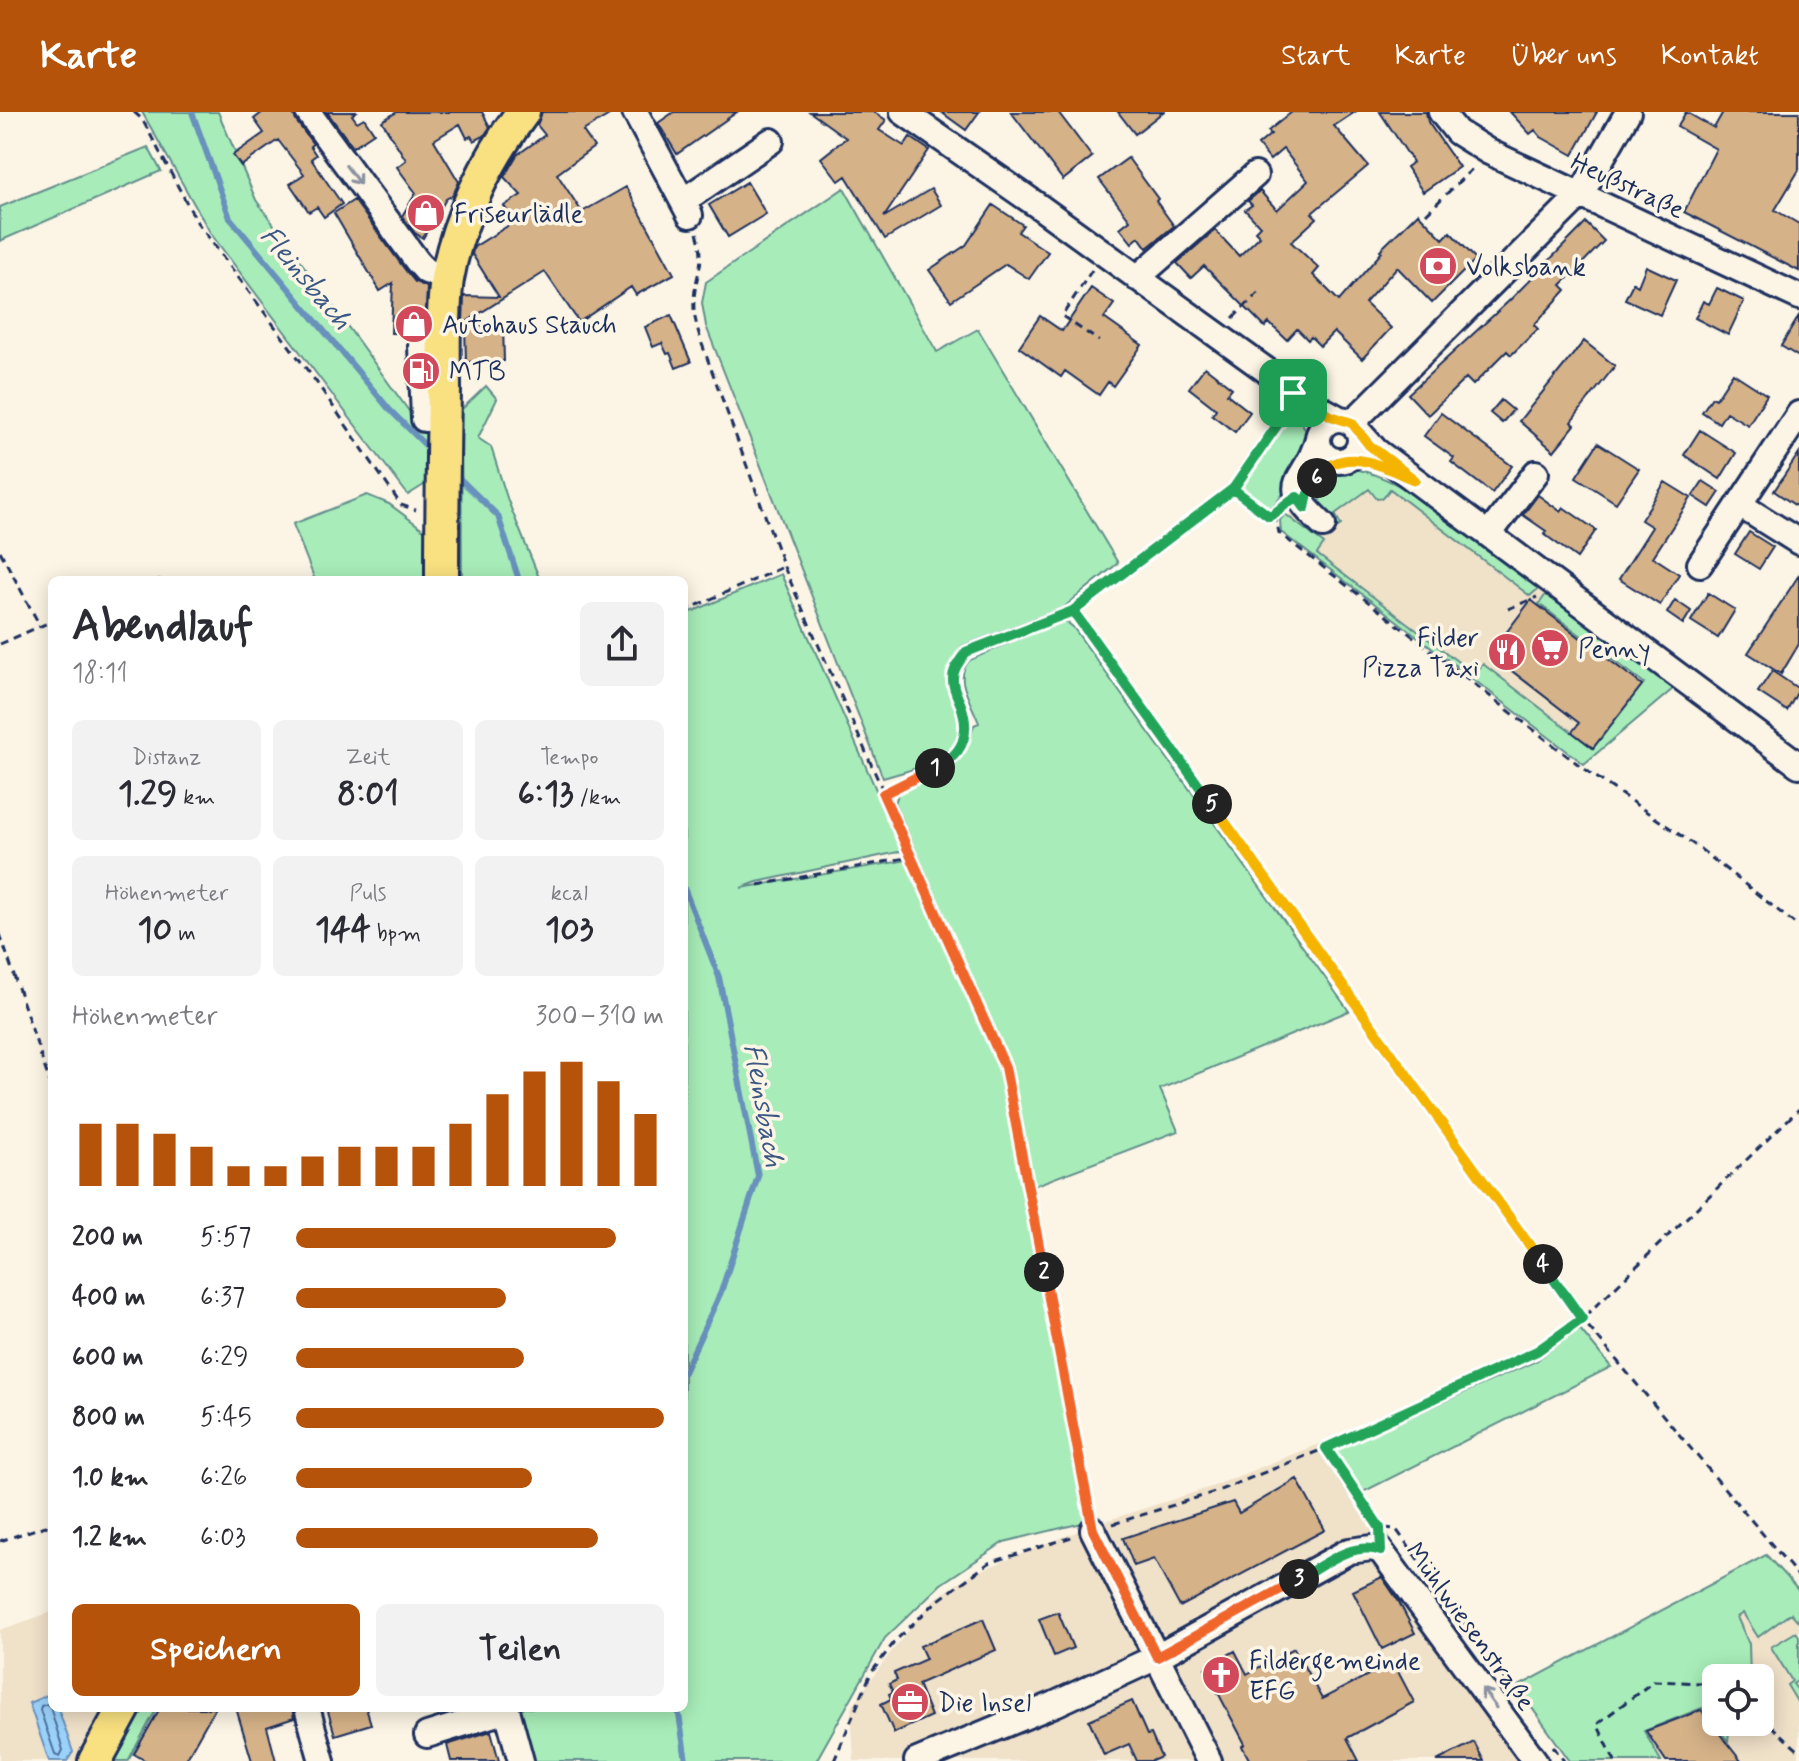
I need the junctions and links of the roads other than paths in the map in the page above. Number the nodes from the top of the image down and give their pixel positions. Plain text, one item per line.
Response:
1 (308, 112) edge
2 (523, 112) edge
3 (635, 112) edge
4 (903, 112) edge
5 (1441, 112) edge
6 (1628, 112) edge
7 (771, 141) dead end
8 (1255, 175) dead end
9 (1581, 194) junction
10 (448, 278) junction
11 (1137, 278) junction
12 (1799, 297) edge
13 (1293, 393) junction
14 (1799, 414) edge
15 (1350, 425) junction
16 (1318, 437) junction
17 (1342, 461) junction
18 (1536, 473) dead end
19 (1415, 480) junction
20 (1740, 505) junction
21 (1489, 534) junction
22 (1799, 542) edge
23 (1700, 564) dead end
24 (442, 576) edge
25 (1799, 765) edge
26 (1093, 1530) road end
27 (1157, 1657) junction
28 (122, 1712) edge
29 (308, 1712) edge
30 (501, 1712) edge
31 (508, 1712) edge
32 (427, 1735) dead end
33 (95, 1761) edge
34 (322, 1761) edge
35 (521, 1761) edge
36 (917, 1761) edge
37 (1209, 1761) edge
38 (1535, 1761) edge

1 -> 10 street
2 - 10 main road
3 - 7 street
4 - 11 street
5 - 9 street, Heußstraße
6 - 9 street
8 - 11 street
9 - 12 street, Heußstraße
9 - 15 street
10 - 24 main road
11 - 13 street
13 - 15 street
13 - 16 street
14 - 20 street
15 - 16 street
15 - 17 street
15 - 19 street
16 - 17 street
16 - 17 street
17 - 19 street
18 - 21 street
19 - 21 street
20 - 22 street
20 - 23 street
21 - 25 street
26 - 27 street
27 - 36 street, Mühlwiesenstraße
27 - 37 street
38 -> 27 street, Mühlwiesenstraße
28 - 33 main road
29 - 34 street
30 - 32 street
31 - 35 street

